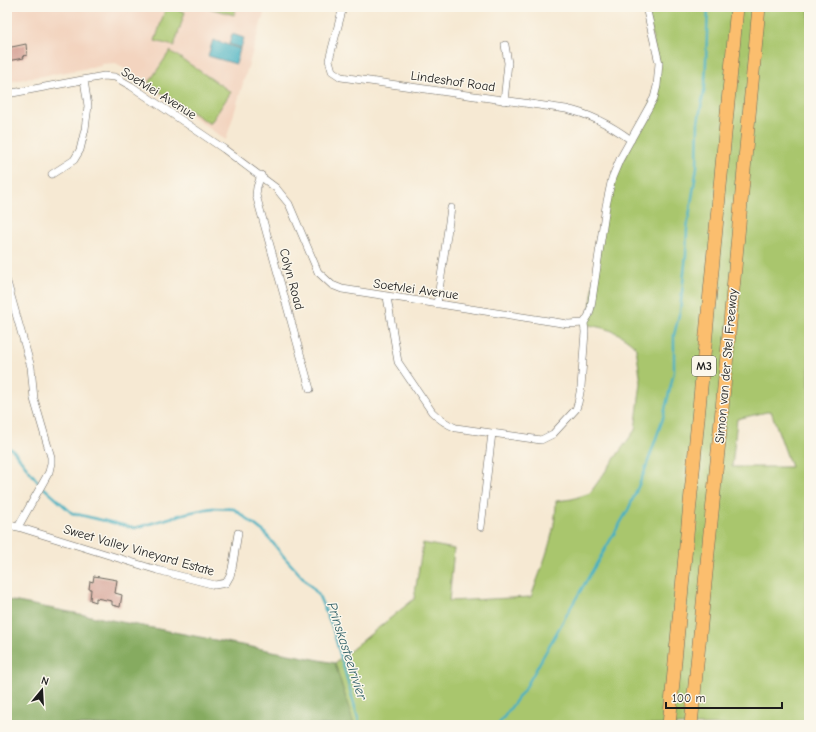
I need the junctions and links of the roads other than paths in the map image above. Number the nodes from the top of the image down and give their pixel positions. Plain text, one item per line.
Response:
1 (343, 7) edge
2 (646, 7) edge
3 (738, 7) edge
4 (759, 7) edge
5 (505, 45) dead end
6 (84, 80) junction
7 (7, 94) edge
8 (504, 101) junction
9 (631, 140) junction
10 (52, 174) dead end
11 (261, 175) junction
12 (451, 208) dead end
13 (7, 282) edge
14 (387, 297) junction
15 (437, 304) junction
16 (584, 323) junction
17 (310, 389) dead end
18 (492, 433) junction
19 (7, 525) edge
20 (18, 527) junction
21 (481, 527) dead end
22 (238, 533) dead end
23 (670, 725) edge
24 (691, 725) edge

1 - 8 street, Lindeshof Road
2 - 9 street
3 - 23 highway, Simon van der Stel Freeway / M3
4 - 24 highway, Simon van der Stel Freeway / M3
5 - 8 street
6 - 7 street, Soetvlei Avenue
6 - 10 street
6 - 11 street, Soetvlei Avenue
8 - 9 street, Lindeshof Road
9 - 16 street
11 - 14 street, Soetvlei Avenue
11 - 17 street, Colyn Road
12 - 15 street
13 - 20 street
14 - 15 street, Soetvlei Avenue
14 - 18 street
15 - 16 street, Soetvlei Avenue
16 - 18 street
18 - 21 street
19 - 20 street, Sweet Valley Vineyard Estate
20 - 22 street, Sweet Valley Vineyard Estate

